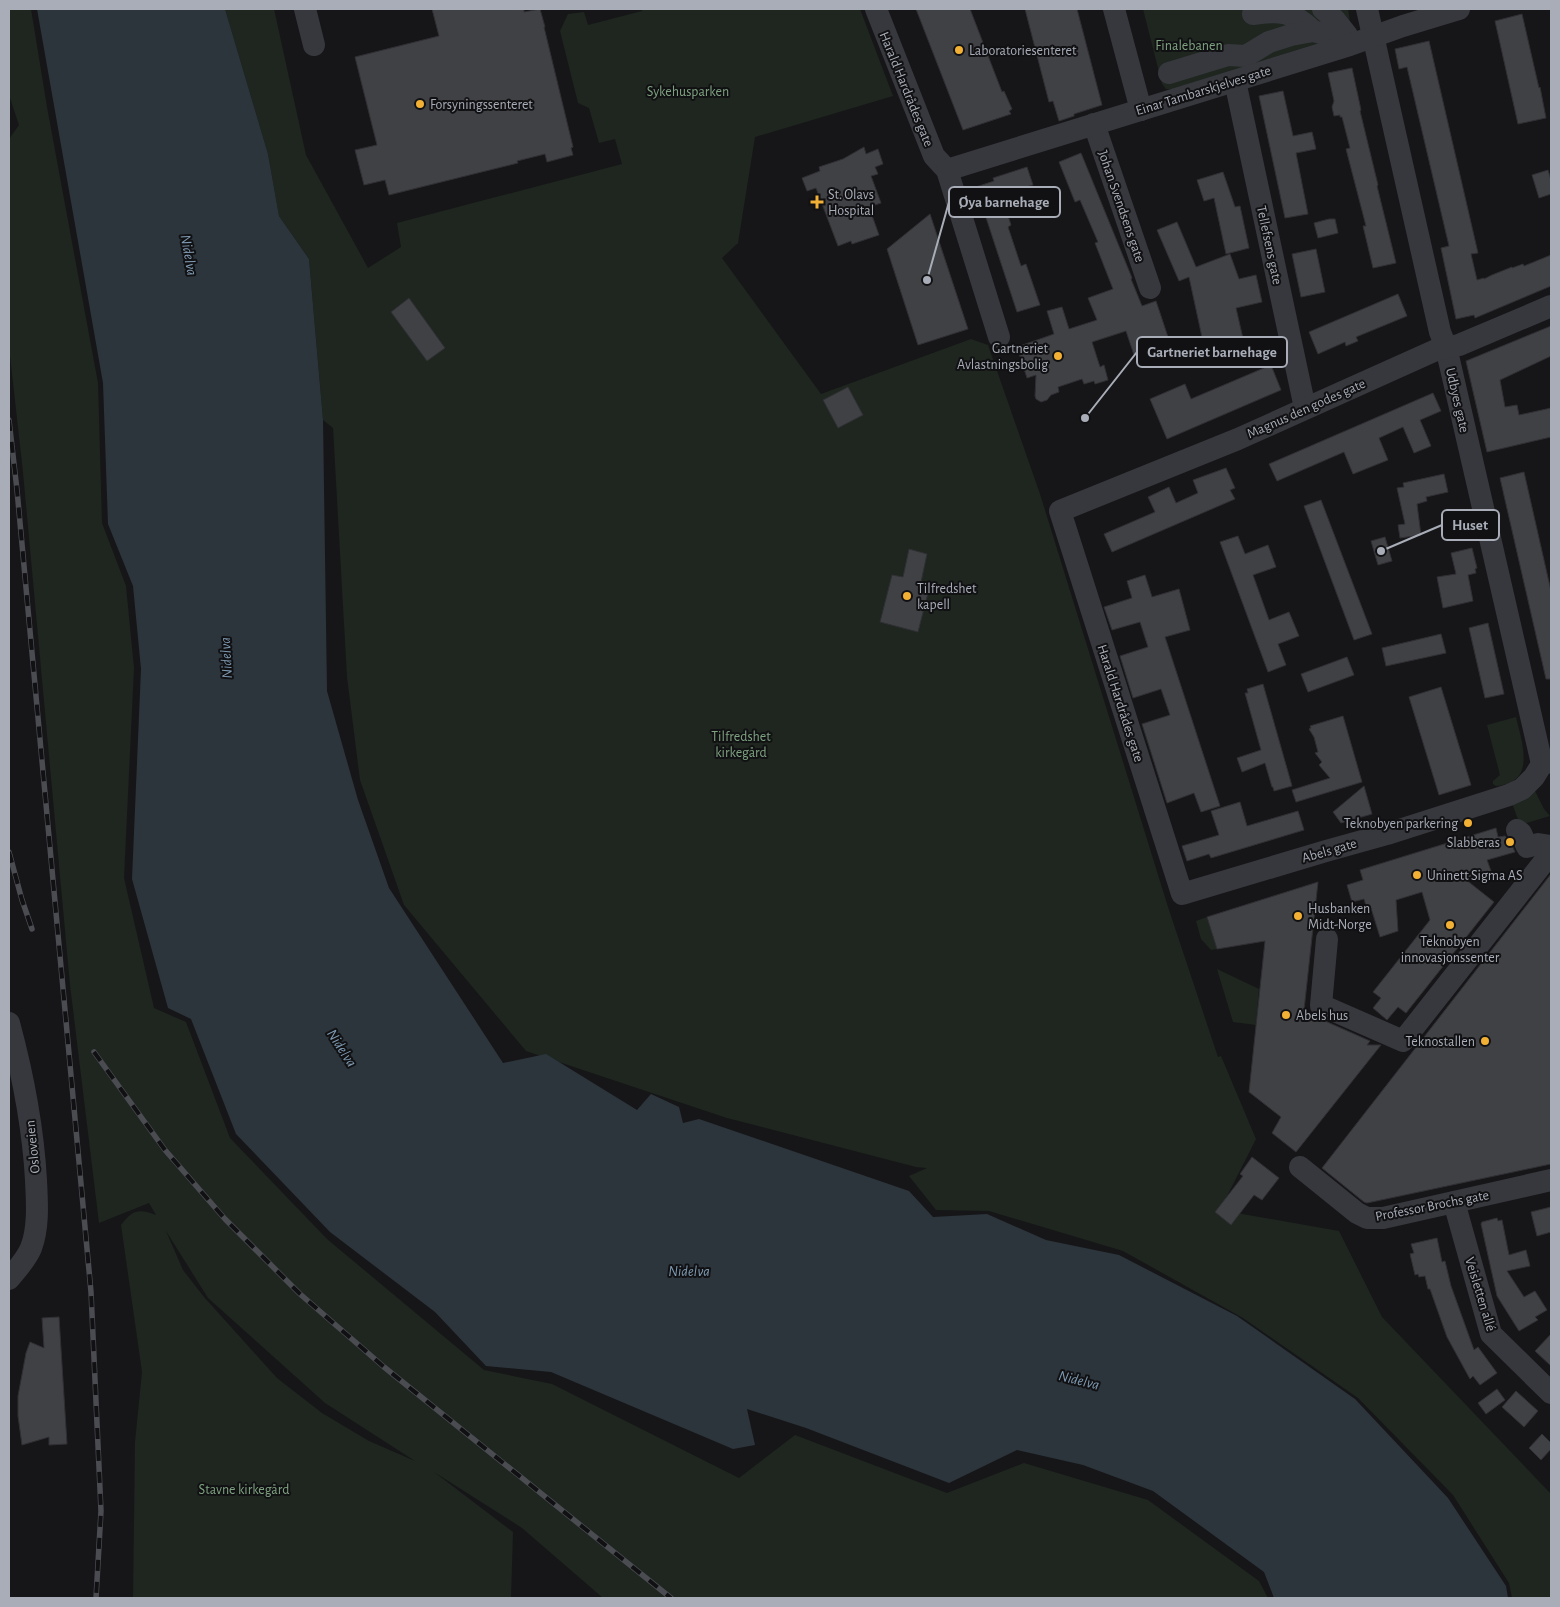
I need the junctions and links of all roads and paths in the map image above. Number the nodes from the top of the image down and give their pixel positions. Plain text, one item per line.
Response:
1 (305, 9) edge
2 (876, 9) edge
3 (1114, 9) edge
4 (1323, 9) edge
5 (1367, 9) edge
6 (1459, 9) edge
7 (1276, 10) edge
8 (1254, 14) dead end
9 (1312, 31) junction
10 (1373, 37) junction
11 (1269, 42) junction
12 (314, 45) dead end
13 (1169, 73) dead end
14 (1235, 81) junction
15 (1140, 110) junction
16 (1094, 124) junction
17 (947, 170) junction
18 (1150, 288) dead end
19 (1551, 306) edge
20 (999, 336) dead end
21 (1446, 347) junction
22 (1305, 408) junction
23 (1060, 511) joint
24 (1547, 763) edge
25 (1517, 830) dead end
26 (1551, 846) edge
27 (1182, 894) joint
28 (1327, 939) dead end
29 (9, 1023) edge
30 (1300, 1166) dead end
31 (1551, 1180) edge
32 (1454, 1202) junction
33 (12, 1273) edge
34 (1551, 1393) edge

1 - 12 street
2 - 17 street, Harald Hardrådes gate
3 - 15 street
4 - 9 street
5 - 10 street, Udbyes gate
6 - 10 street, Einar Tambarskjelves gate
7 - 8 street
7 - 9 street
7 - 11 street
9 - 11 street
10 - 14 street, Einar Tambarskjelves gate
10 - 21 street, Udbyes gate
11 - 13 street
14 - 15 street, Einar Tambarskjelves gate
14 - 22 street, Tellefsens gate
15 - 16 street, Einar Tambarskjelves gate
16 - 17 street, Einar Tambarskjelves gate
16 - 18 street, Johan Svendsens gate
17 - 20 street, Harald Hardrådes gate
19 - 21 street, Magnus den godes gate
21 - 22 street, Magnus den godes gate
21 - 24 street, Udbyes gate
22 - 23 street, Magnus den godes gate
23 - 27 street, Harald Hardrådes gate
24 - 27 street, Abels gate
25 - 26 street
26 - 28 street
29 - 33 street, Osloveien
30 - 32 street, Professor Brochs gate
31 - 32 street, Professor Brochs gate
32 - 34 street, Veisletten allé

